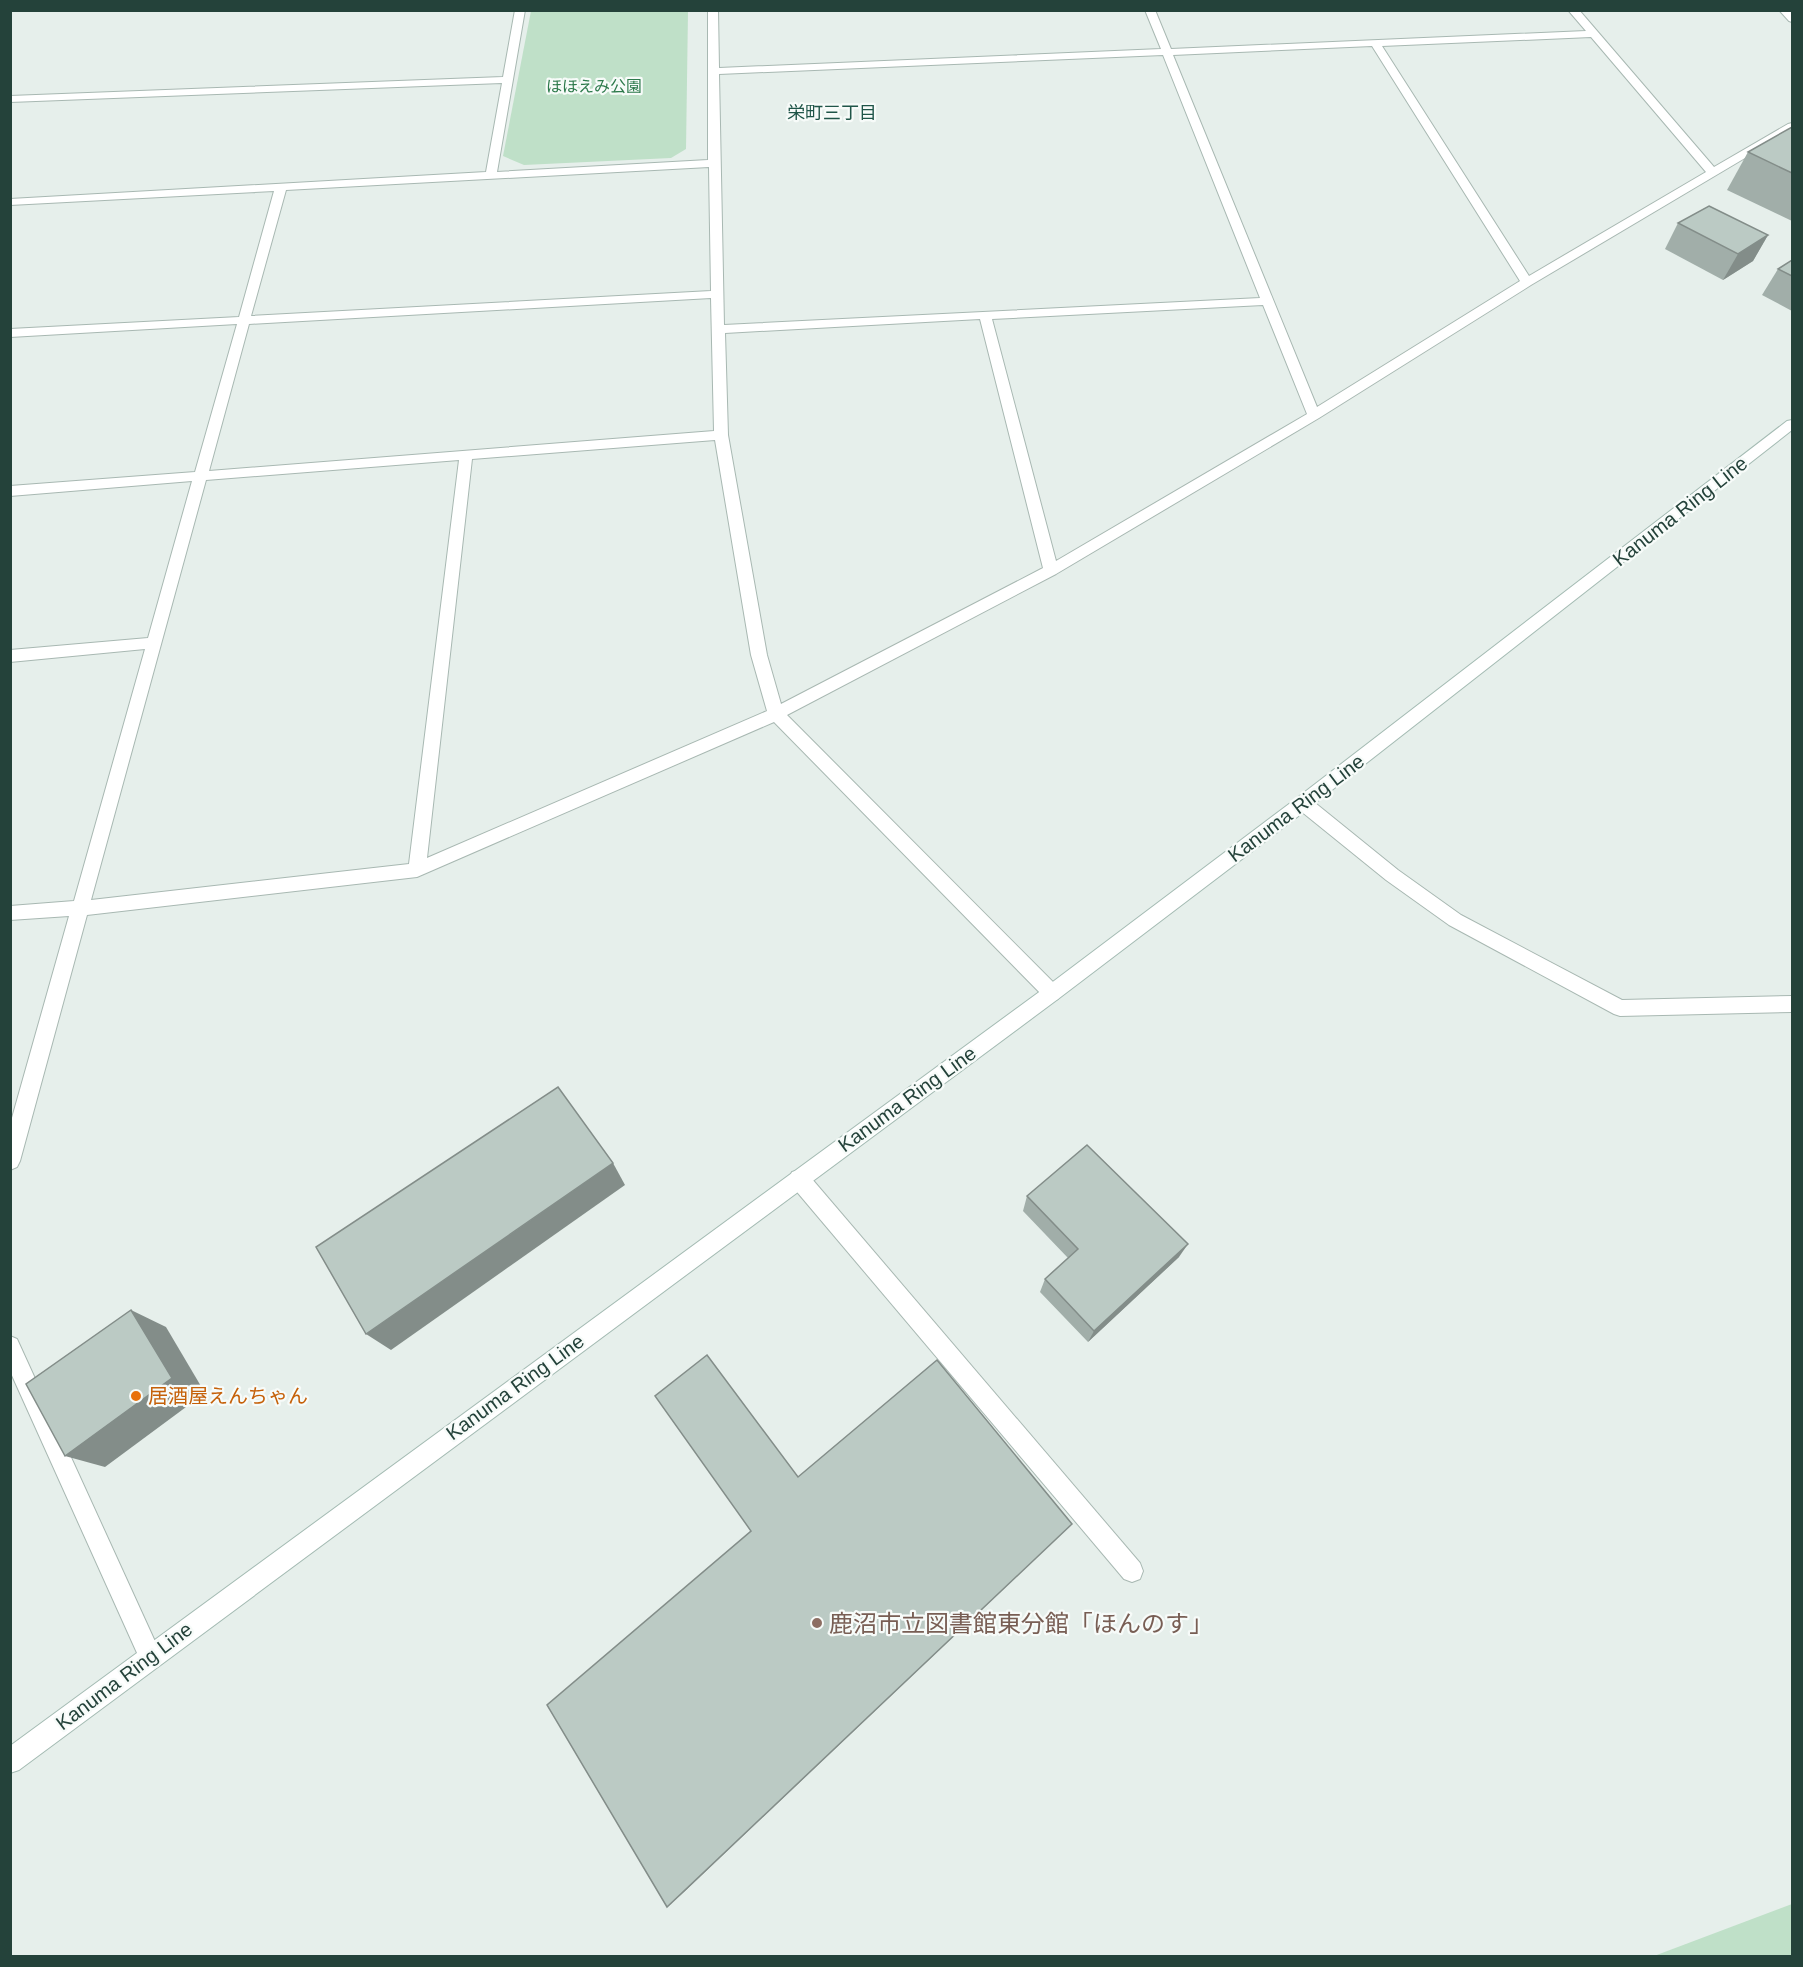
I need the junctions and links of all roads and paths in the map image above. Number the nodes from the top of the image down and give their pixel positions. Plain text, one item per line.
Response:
1 (520, 10) edge
2 (713, 10) edge
3 (1150, 10) edge
4 (1573, 10) edge
5 (1784, 10) edge
6 (1792, 19) edge
7 (1593, 34) junction
8 (1375, 43) junction
9 (1167, 52) junction
10 (714, 71) junction
11 (508, 80) junction
12 (10, 99) edge
13 (1792, 126) edge
14 (714, 164) junction
15 (1712, 172) junction
16 (491, 176) junction
17 (281, 187) junction
18 (10, 202) edge
19 (1527, 282) junction
20 (719, 294) junction
21 (1268, 301) junction
22 (985, 315) junction
23 (244, 319) junction
24 (720, 329) junction
25 (10, 333) edge
26 (1314, 415) junction
27 (1792, 424) edge
28 (721, 435) junction
29 (466, 456) junction
30 (202, 477) junction
31 (10, 491) edge
32 (1051, 570) junction
33 (154, 643) junction
34 (10, 656) edge
35 (776, 714) junction
36 (1304, 803) junction
37 (417, 870) junction
38 (81, 908) junction
39 (10, 914) edge
40 (1052, 993) junction
41 (1792, 1004) edge
42 (10, 1161) edge
43 (799, 1179) junction
44 (10, 1346) edge
45 (1132, 1571) dead end
46 (150, 1656) junction
47 (10, 1761) edge

1 - 11 street
2 - 10 street
3 - 9 street
4 - 7 street
5 - 6 street
7 - 8 street
7 - 15 street
8 - 9 street
8 - 19 street
9 - 10 street
9 - 21 street
10 - 14 street
11 - 12 street
11 - 16 street
13 - 15 street
14 - 16 street
14 - 20 street
15 - 19 street
16 - 17 street
17 - 18 street
17 - 23 street
19 - 26 street
20 - 23 street
20 - 24 street
21 - 22 street
21 - 26 street
22 - 24 street
22 - 32 street
23 - 25 street
23 - 30 street
24 - 28 street
26 - 32 street
27 - 36 street, Kanuma Ring Line
28 - 29 street
28 - 35 street
29 - 30 street
29 - 37 street
30 - 31 street
30 - 33 street
32 - 35 street
33 - 34 street
33 - 38 street
35 - 37 street
35 - 40 street
36 - 40 street, Kanuma Ring Line
36 - 41 street
37 - 38 street
38 - 39 street
38 - 42 street
40 - 43 street, Kanuma Ring Line
43 - 45 street
43 - 46 street, Kanuma Ring Line
44 - 46 street
46 - 47 street, Kanuma Ring Line

